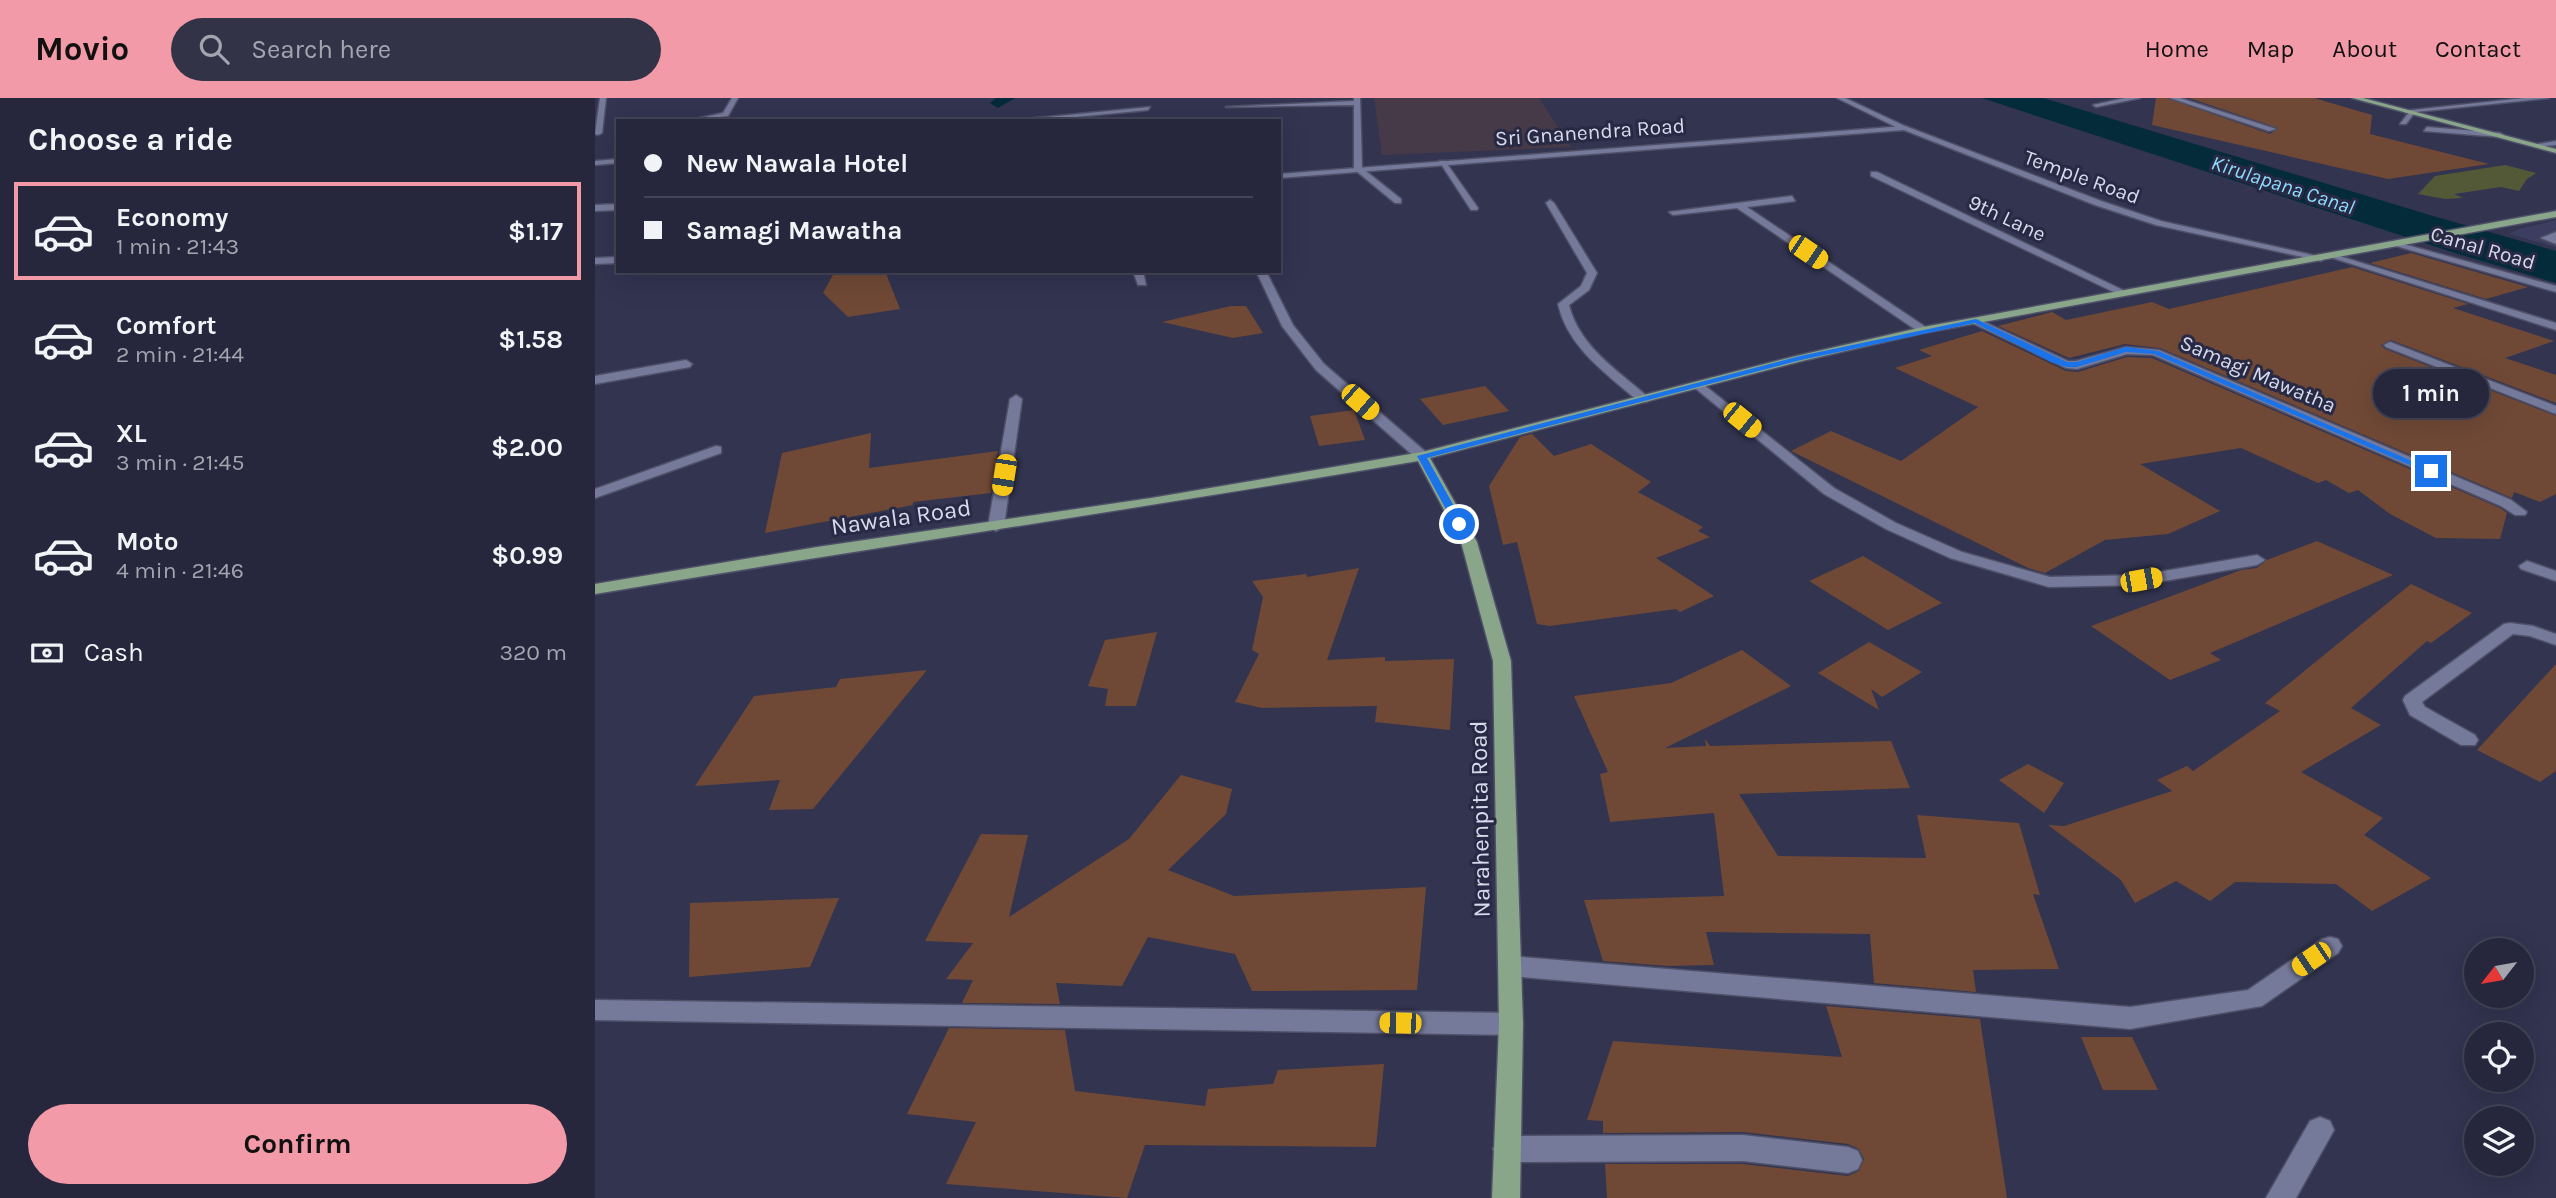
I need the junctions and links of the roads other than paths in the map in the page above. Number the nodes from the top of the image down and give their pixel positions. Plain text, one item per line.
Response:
1 (603, 98) edge
2 (735, 98) edge
3 (1149, 98) edge
4 (1840, 98) edge
5 (2137, 98) edge
6 (2173, 98) edge
7 (2355, 98) edge
8 (2546, 98) edge
9 (1357, 100) edge
10 (2096, 105) dead end
11 (1229, 107) dead end
12 (1148, 108) junction
13 (2409, 111) junction
14 (701, 119) edge
15 (1031, 119) edge
16 (1152, 119) edge
17 (2403, 122) dead end
18 (1905, 128) junction
19 (2272, 129) dead end
20 (2427, 129) dead end
21 (608, 132) dead end
22 (597, 133) edge
23 (2500, 135) junction
24 (2556, 143) edge
25 (2536, 145) junction
26 (2556, 151) edge
27 (616, 161) edge
28 (595, 163) edge
29 (1442, 163) junction
30 (1359, 169) junction
31 (1874, 174) dead end
32 (1281, 176) edge
33 (1793, 199) dead end
34 (1398, 201) dead end
35 (1551, 203) dead end
36 (1739, 205) junction
37 (616, 207) edge
38 (595, 208) edge
39 (1474, 208) dead end
40 (1673, 212) dead end
41 (2556, 214) edge
42 (2556, 235) edge
43 (2556, 242) edge
44 (2400, 244) junction
45 (2336, 256) junction
46 (2321, 258) junction
47 (616, 260) edge
48 (595, 261) edge
49 (1139, 273) edge
50 (1262, 273) edge
51 (1142, 283) dead end
52 (2556, 289) edge
53 (2125, 293) junction
54 (1976, 321) junction
55 (2556, 327) edge
56 (1923, 330) junction
57 (2390, 345) dead end
58 (686, 364) dead end
59 (595, 380) edge
60 (1699, 385) junction
61 (1016, 398) dead end
62 (1643, 399) junction
63 (2554, 408) edge
64 (716, 450) dead end
65 (1422, 456) junction
66 (595, 494) edge
67 (2520, 512) dead end
68 (996, 526) junction
69 (2257, 560) dead end
70 (2527, 566) dead end
71 (2556, 576) edge
72 (598, 585) edge
73 (2556, 640) edge
74 (2467, 740) dead end
75 (2330, 946) dead end
76 (1510, 966) junction
77 (595, 1010) edge
78 (1511, 1024) junction
79 (2320, 1130) dead end
80 (1507, 1149) junction
81 (1849, 1160) dead end
82 (1506, 1198) edge
83 (2280, 1198) edge

1 - 22 street
2 - 14 street
3 - 12 street
4 - 18 street, Temple Road
5 - 10 street
6 - 19 street
7 - 13 main road
8 - 13 street
9 - 11 street
9 - 30 street
12 - 15 street
12 - 16 street
13 - 17 street
13 - 23 main road
18 - 29 street, Sri Gnanendra Road
18 - 46 street, Temple Road
20 - 23 street
21 - 22 street
23 - 25 main road
24 - 25 street
25 - 26 main road
27 - 28 street
29 - 30 street, Sri Gnanendra Road
29 - 39 street
30 - 32 street, Sri Gnanendra Road
30 - 34 street
31 - 53 street, 9th Lane
33 - 36 street
35 - 62 street
36 - 40 street
36 - 56 street
37 - 38 street
41 - 44 main road, Nawala Road
42 - 43 street
44 - 45 main road, Nawala Road
44 - 52 street, Canal Road
45 - 46 main road, Nawala Road
45 - 55 street
46 - 53 main road, Nawala Road
47 - 48 street
49 - 51 street
50 - 65 street
53 - 54 main road, Nawala Road
54 - 56 main road, Nawala Road
54 - 67 street, Samagi Mawatha
56 - 60 main road, Nawala Road
57 - 63 street
58 - 59 street
60 - 62 main road, Nawala Road
60 - 69 street
61 - 68 street
62 - 65 main road, Nawala Road
64 - 66 street
65 - 68 main road, Nawala Road
65 - 76 main road, Narahenpita Road
68 - 72 main road, Nawala Road
70 - 71 street
73 - 74 street
75 - 76 street
76 - 78 main road, Narahenpita Road
77 - 78 street
78 - 80 main road, Narahenpita Road
79 - 83 street
80 - 81 street
80 - 82 main road, Narahenpita Road

